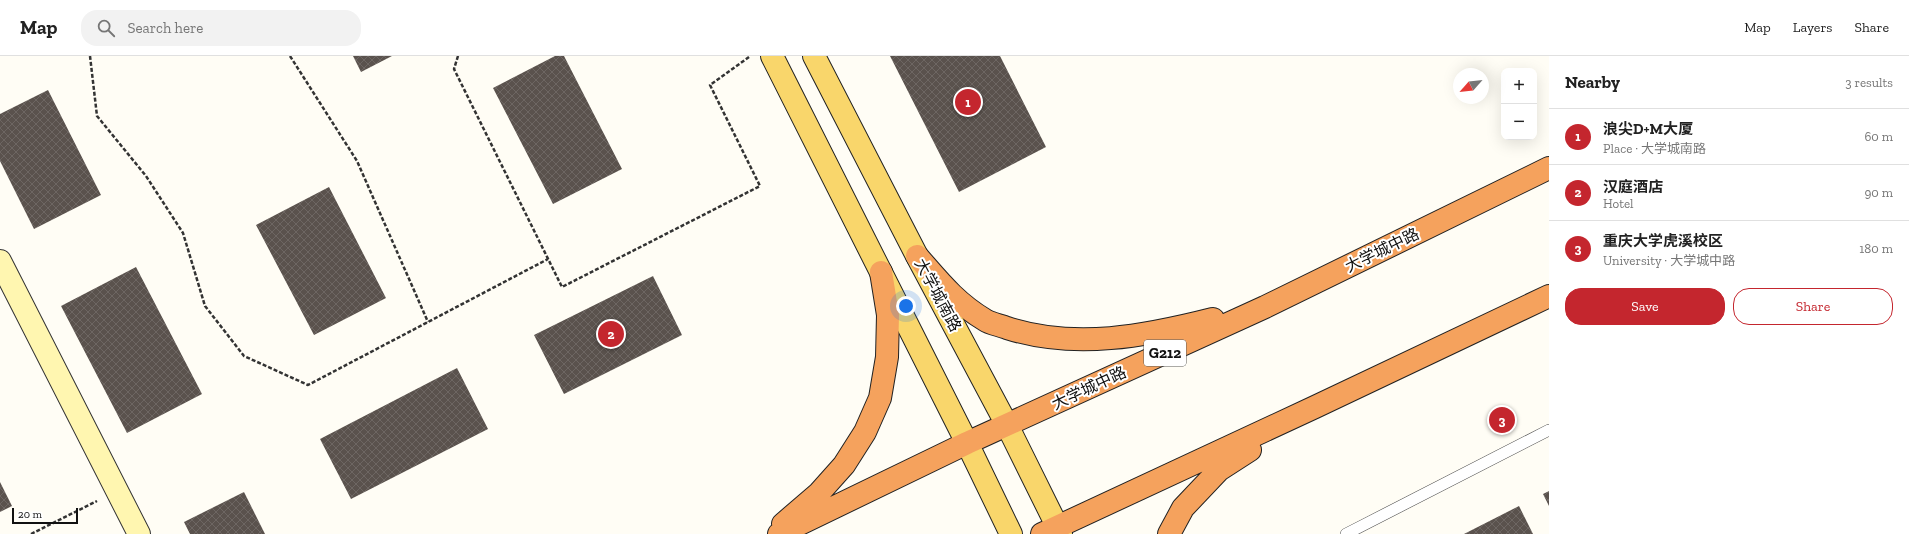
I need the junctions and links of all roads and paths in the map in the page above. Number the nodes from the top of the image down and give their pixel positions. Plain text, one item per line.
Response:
1 (90, 56) edge
2 (290, 56) edge
3 (458, 56) edge
4 (751, 56) edge
5 (772, 56) edge
6 (814, 56) edge
7 (1549, 168) edge
8 (917, 256) junction
9 (548, 259) junction
10 (0, 261) edge
11 (881, 272) junction
12 (1549, 296) edge
13 (1265, 307) junction
14 (428, 322) junction
15 (1315, 407) junction
16 (1007, 425) junction
17 (1549, 430) edge
18 (967, 443) junction
19 (117, 491) junction
20 (1054, 532) edge
21 (31, 534) edge
22 (138, 534) edge
23 (771, 534) edge
24 (779, 534) edge
25 (1011, 534) edge
26 (1169, 534) edge
27 (1346, 534) edge

1 - 14 path
2 - 14 path
3 - 9 path
4 - 9 path
5 - 11 main road
6 - 8 main road, 大学城南路
7 - 13 highway, 大学城中路 / G212
8 - 13 highway
8 - 16 main road, 大学城南路
9 - 14 path
10 - 19 street
11 - 18 main road
11 - 23 highway
12 - 15 highway
13 - 16 highway, 大学城中路 / G212
15 - 20 highway
15 - 26 highway
16 - 18 highway, 大学城中路 / G212
16 - 20 main road, 大学城南路
17 - 27 lane
18 - 24 highway, 大学城中路 / G212
18 - 25 main road
19 - 21 path
19 - 22 street

